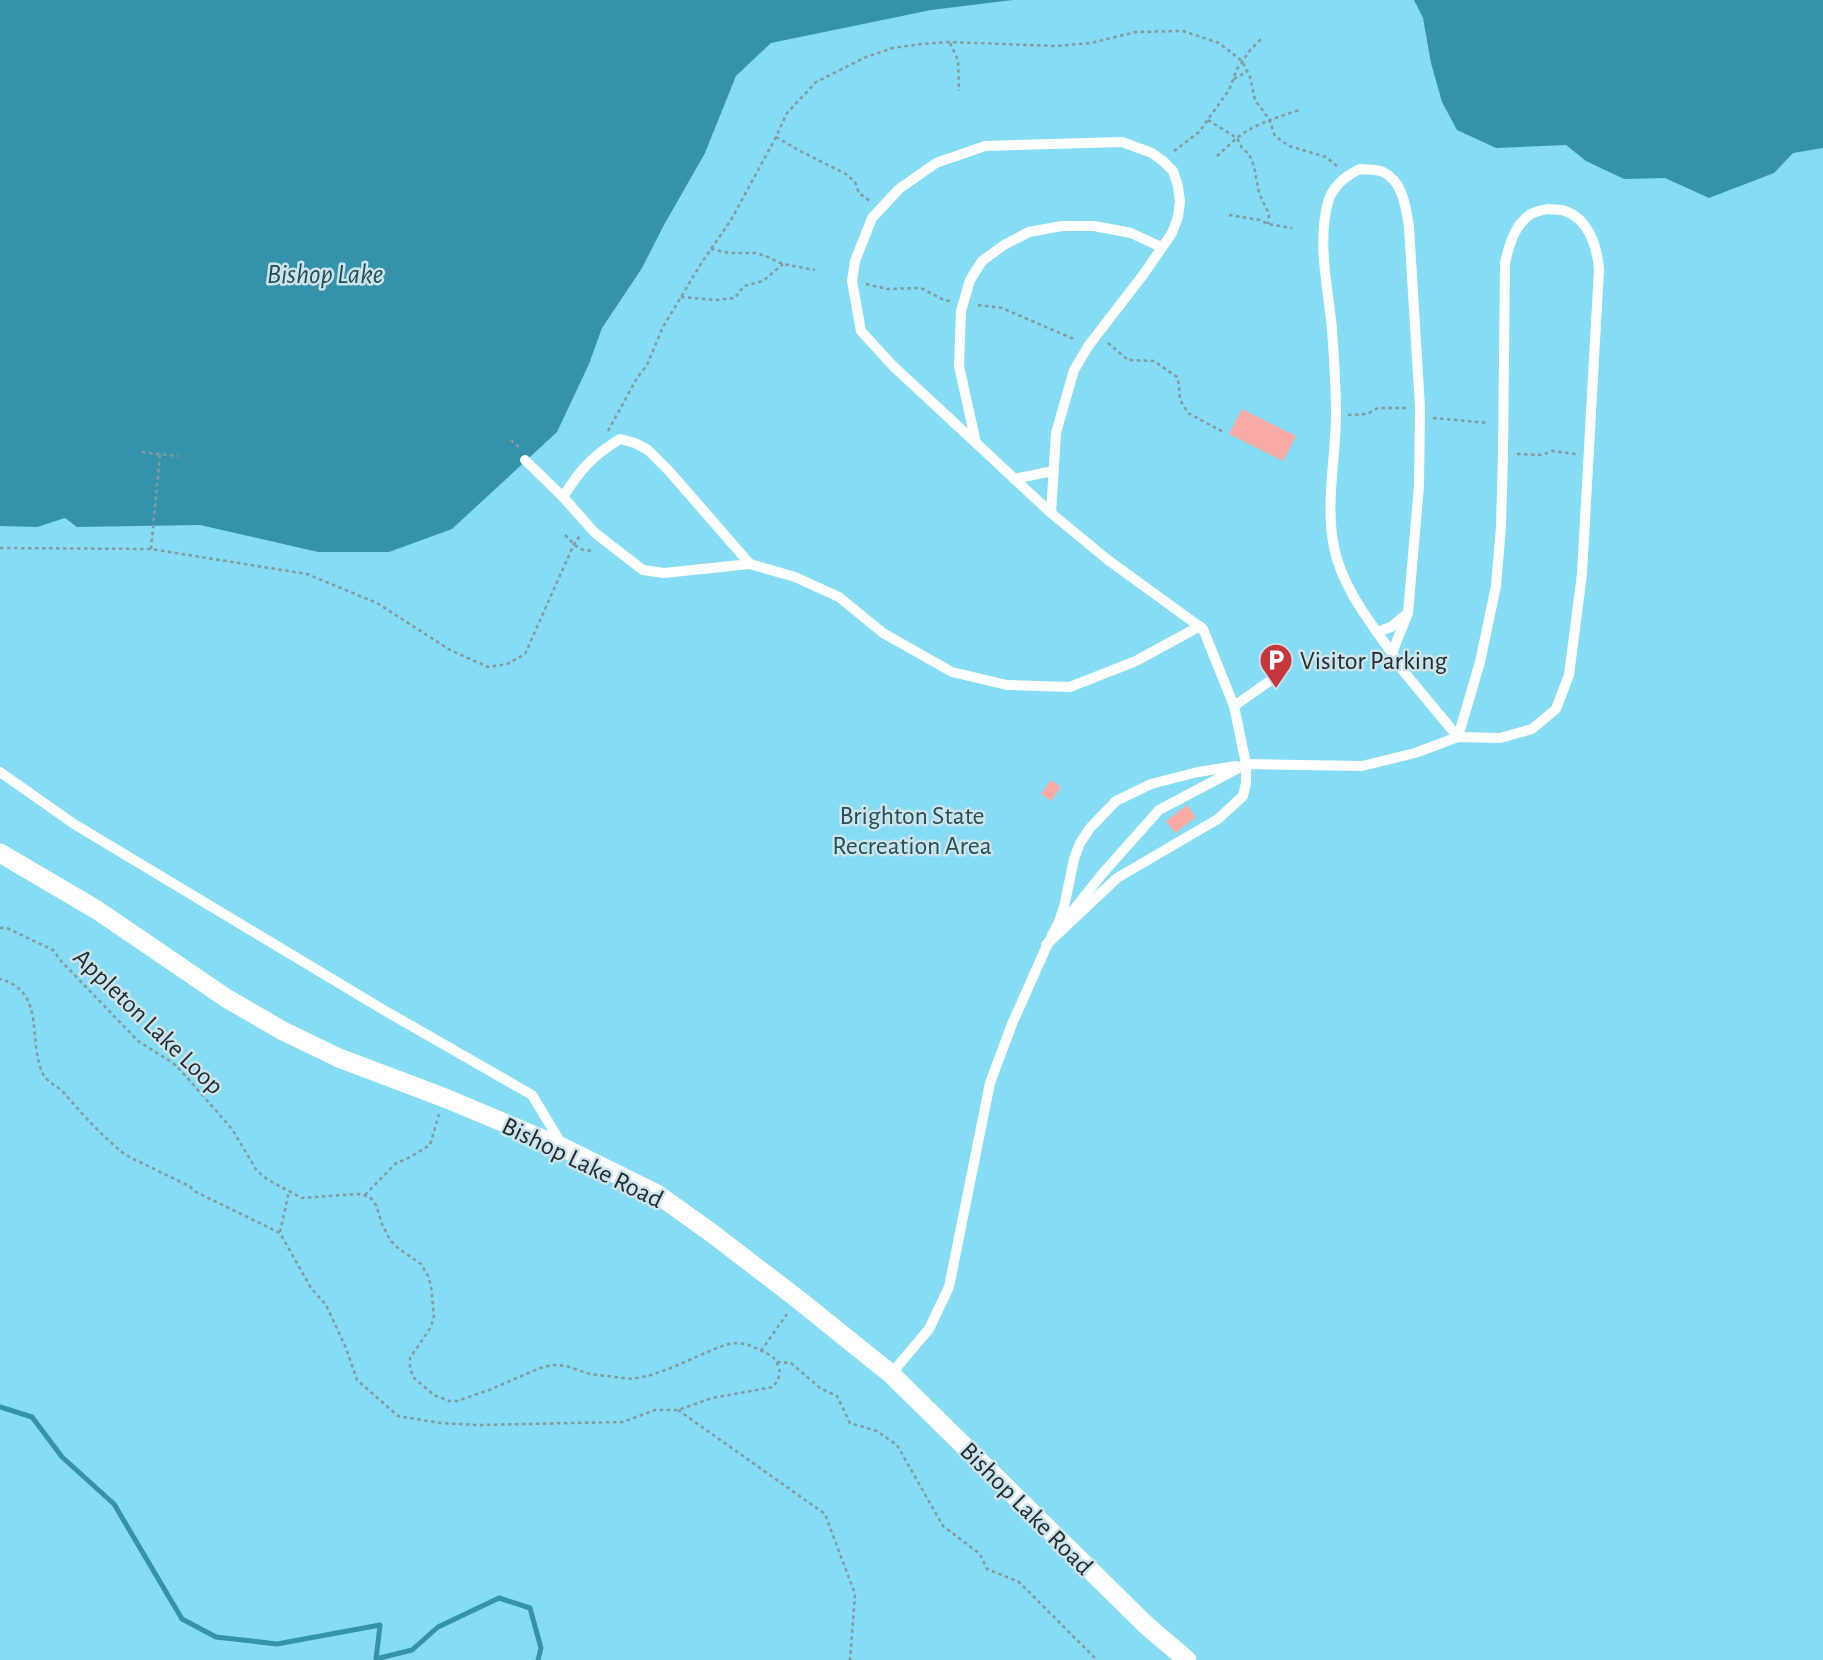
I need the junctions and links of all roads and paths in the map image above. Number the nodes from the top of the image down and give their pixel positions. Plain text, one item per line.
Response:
1 (1263, 37) dead end
2 (949, 42) dead end
3 (1247, 71) dead end
4 (1234, 79) junction
5 (959, 90) dead end
6 (1300, 110) dead end
7 (1208, 120) junction
8 (776, 137) dead end
9 (1237, 138) junction
10 (1217, 156) dead end
11 (1163, 161) junction
12 (881, 208) junction
13 (1229, 215) dead end
14 (1268, 224) junction
15 (1292, 228) dead end
16 (1161, 247) junction
17 (711, 249) dead end
18 (783, 264) junction
19 (815, 270) dead end
20 (681, 297) dead end
21 (1098, 335) junction
22 (1420, 412) junction
23 (1336, 415) junction
24 (1503, 425) junction
25 (1225, 433) dead end
26 (976, 443) junction
27 (142, 452) dead end
28 (1503, 453) junction
29 (160, 454) junction
30 (178, 456) dead end
31 (1589, 456) junction
32 (525, 460) dead end
33 (1054, 471) junction
34 (1014, 479) junction
35 (563, 497) junction
36 (1051, 513) junction
37 (589, 526) junction
38 (565, 535) dead end
39 (574, 544) junction
40 (0, 548) edge
41 (600, 548) dead end
42 (151, 550) junction
43 (750, 564) junction
44 (1408, 613) junction
45 (1200, 626) junction
46 (1377, 632) junction
47 (1392, 653) junction
48 (1274, 678) dead end
49 (1234, 706) junction
50 (1458, 737) junction
51 (1246, 764) junction
52 (0, 772) edge
53 (0, 853) edge
54 (0, 928) edge
55 (1046, 945) junction
56 (0, 979) edge
57 (445, 1098) junction
58 (564, 1148) junction
59 (289, 1191) junction
60 (365, 1195) junction
61 (280, 1233) junction
62 (799, 1300) junction
63 (761, 1351) junction
64 (777, 1362) junction
65 (891, 1374) junction
66 (678, 1410) junction
67 (850, 1660) edge
68 (1097, 1660) edge
69 (1187, 1660) edge

1 - 4 path
2 - 5 path
3 - 4 path
4 - 7 path
6 - 9 path
7 - 9 path
7 - 11 path
8 - 12 path
9 - 10 path
9 - 14 path
11 - 12 lane
11 - 16 lane
12 - 26 lane
13 - 14 path
14 - 15 path
16 - 21 lane
16 - 26 lane
17 - 18 path
18 - 19 path
18 - 20 path
21 - 25 path
21 - 33 lane
22 - 23 path
22 - 23 lane
22 - 24 path
22 - 44 lane
23 - 46 lane
24 - 28 lane
24 - 31 lane
26 - 34 lane
27 - 29 path
28 - 31 path
28 - 50 lane
29 - 30 path
29 - 42 path
31 - 50 lane
32 - 35 lane
33 - 34 lane
33 - 36 lane
34 - 36 lane
35 - 37 lane
35 - 43 lane
36 - 45 lane
37 - 39 path
37 - 43 lane
38 - 39 path
39 - 41 path
39 - 42 path
40 - 42 path
43 - 45 lane
44 - 46 lane
44 - 47 lane
45 - 49 lane
46 - 47 lane
47 - 50 lane
48 - 49 lane
49 - 51 lane
50 - 51 lane
51 - 55 lane
51 - 55 lane
51 - 55 lane
52 - 58 lane
53 - 57 street, Bishop Lake Road
54 - 59 path, Appleton Lake Loop
55 - 65 lane
56 - 61 path
57 - 58 street, Bishop Lake Road
57 - 60 path
58 - 62 street, Bishop Lake Road
59 - 60 path, Appleton Lake Loop
59 - 61 path
60 - 63 path
61 - 66 path
62 - 63 path
62 - 65 street, Bishop Lake Road
63 - 64 path
64 - 66 path
64 - 68 path
65 - 69 street, Bishop Lake Road
66 - 67 path

